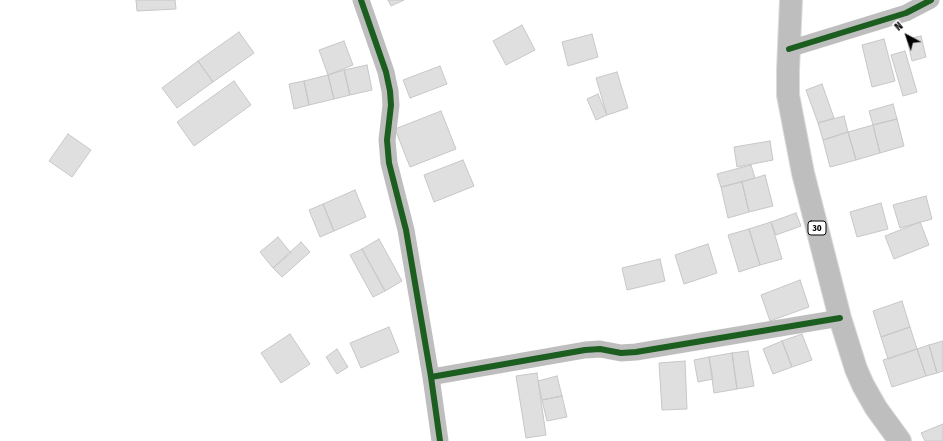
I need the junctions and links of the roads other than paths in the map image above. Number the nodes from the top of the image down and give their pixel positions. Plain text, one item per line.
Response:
1 (361, 0) edge
2 (791, 0) edge
3 (931, 0) edge
4 (789, 49) junction
5 (840, 318) junction
6 (431, 377) junction
7 (440, 441) edge
8 (900, 441) edge

1 - 6 street
2 - 4 highway, 30
3 - 4 street
4 - 5 highway, 30
5 - 6 street
5 - 8 highway, 30
6 - 7 street

